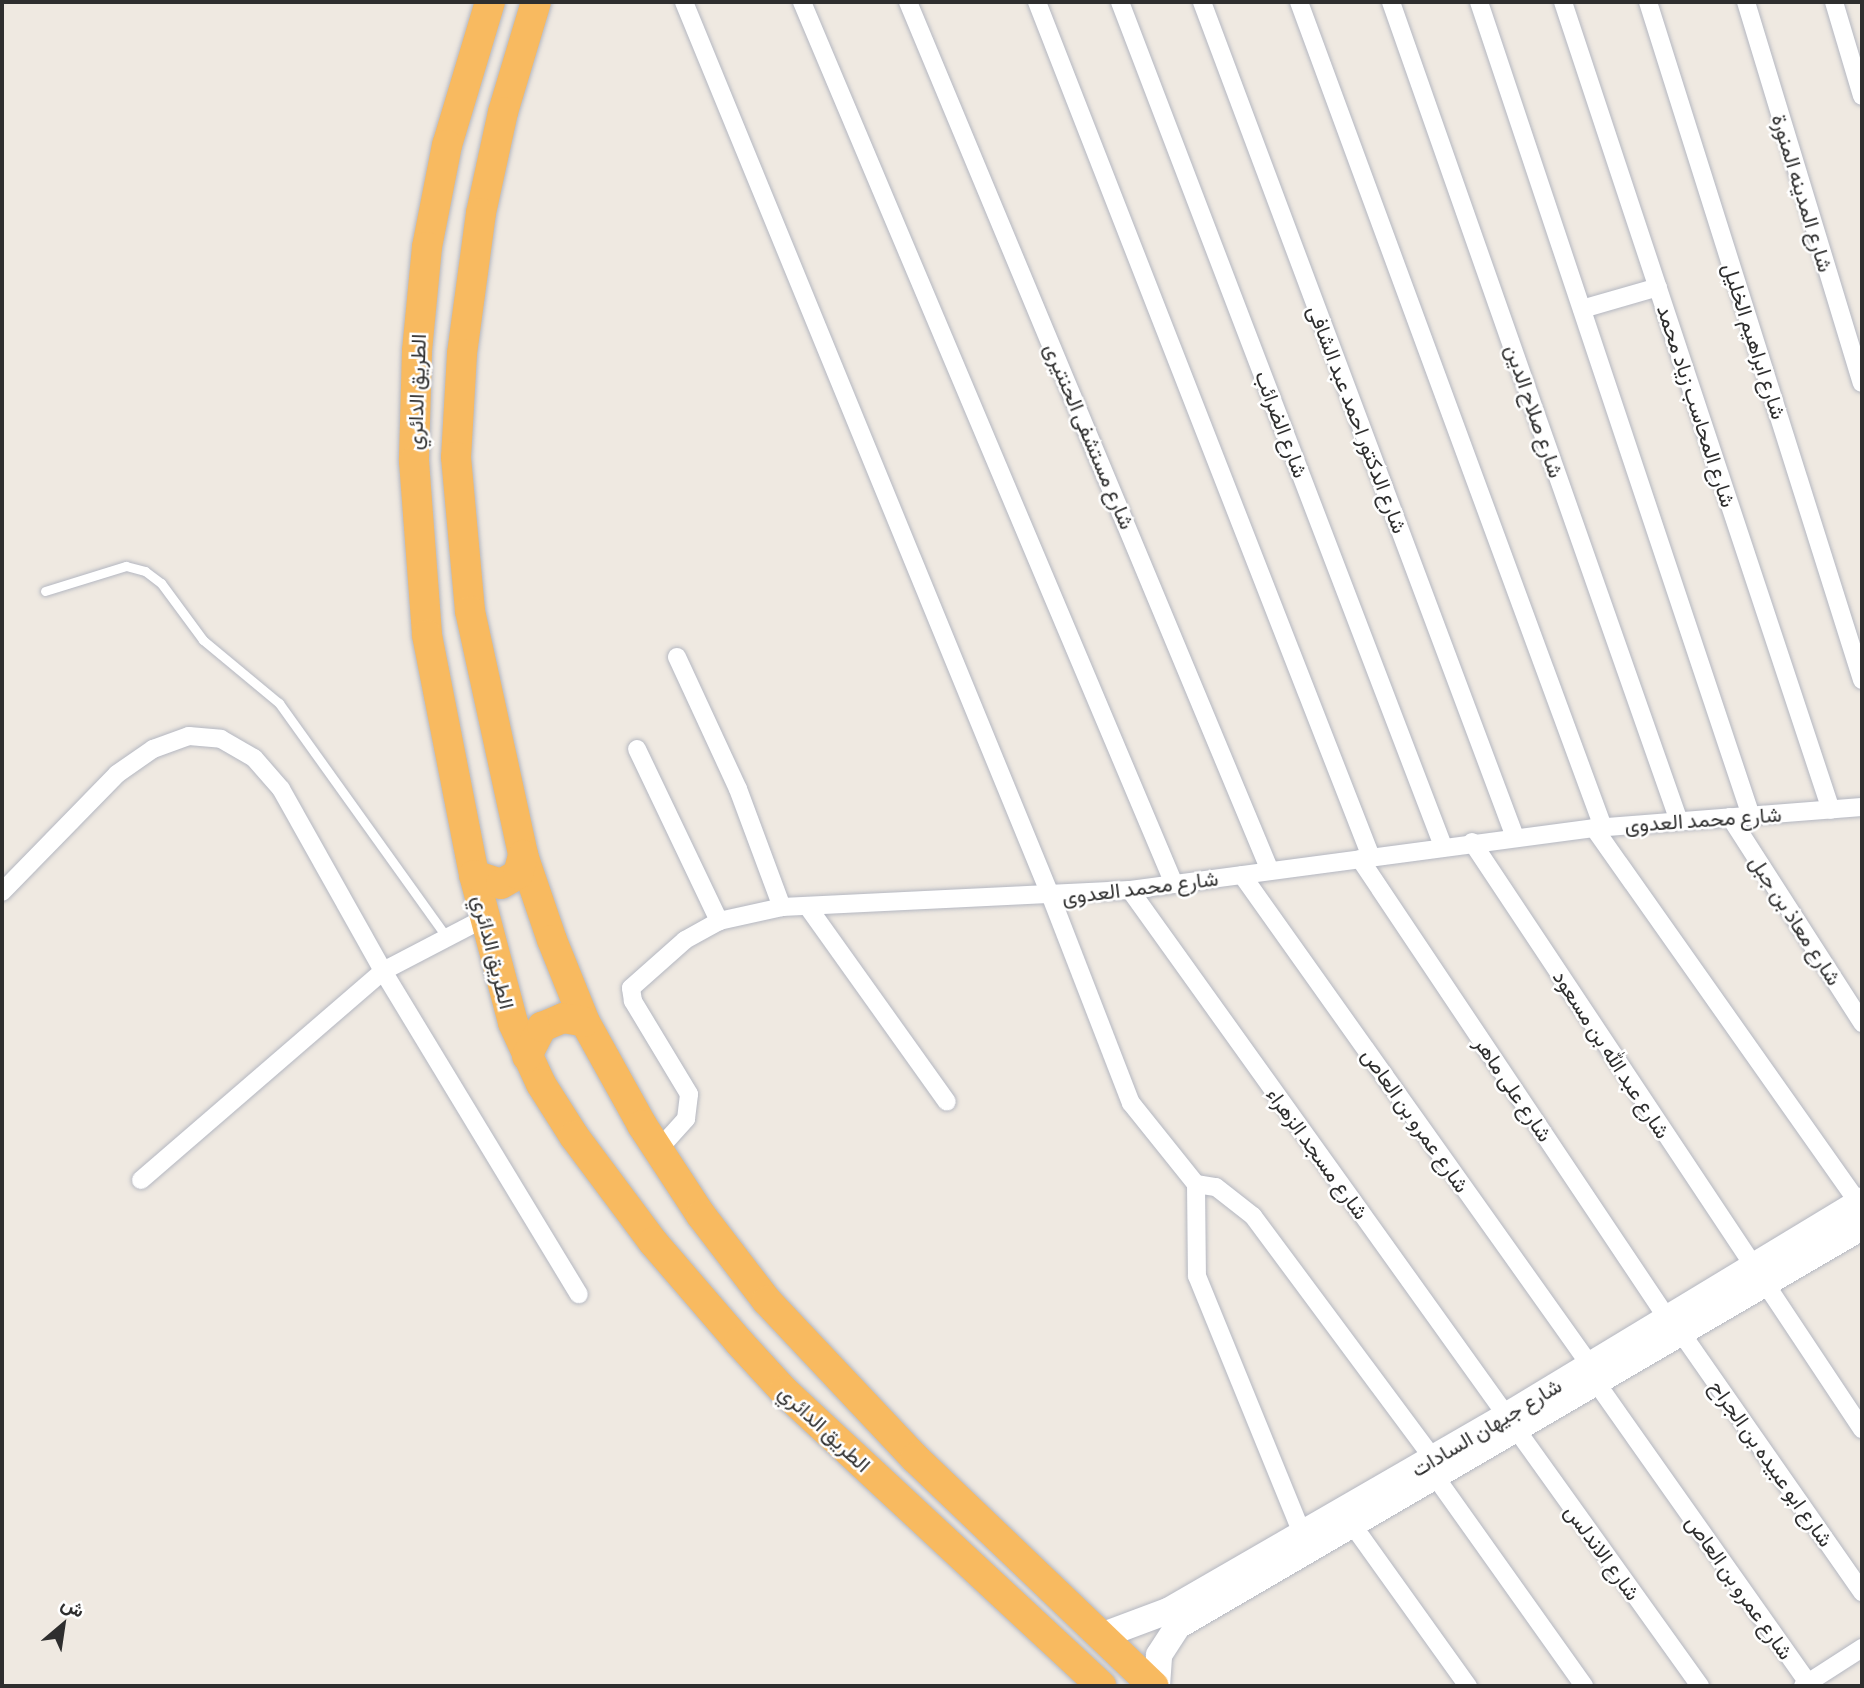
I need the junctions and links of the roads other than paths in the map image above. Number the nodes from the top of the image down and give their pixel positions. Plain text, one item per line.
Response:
1 (490, 2) edge
2 (536, 2) edge
3 (684, 2) edge
4 (802, 2) edge
5 (908, 2) edge
6 (1037, 2) edge
7 (1120, 2) edge
8 (1202, 2) edge
9 (1299, 2) edge
10 (1391, 2) edge
11 (1479, 2) edge
12 (1563, 2) edge
13 (1648, 2) edge
14 (1746, 2) edge
15 (1834, 2) edge
16 (1862, 96) edge
17 (1658, 287) junction
18 (1582, 309) junction
19 (1862, 383) edge
20 (45, 591) dead end
21 (677, 657) dead end
22 (1862, 680) edge
23 (637, 749) dead end
24 (1862, 807) edge
25 (1831, 810) junction
26 (1751, 816) junction
27 (1730, 817) junction
28 (1679, 821) junction
29 (1598, 827) junction
30 (1515, 837) junction
31 (1472, 842) junction
32 (1444, 846) junction
33 (523, 855) junction
34 (1366, 858) junction
35 (1270, 871) junction
36 (474, 875) junction
37 (1242, 875) junction
38 (1174, 884) junction
39 (1130, 890) junction
40 (2, 892) edge
41 (1051, 897) junction
42 (782, 907) junction
43 (807, 907) junction
44 (485, 918) junction
45 (719, 921) junction
46 (447, 938) junction
47 (383, 971) junction
48 (585, 1023) junction
49 (1862, 1023) edge
50 (527, 1056) junction
51 (947, 1102) dead end
52 (658, 1150) junction
53 (141, 1180) dead end
54 (1196, 1184) junction
55 (1861, 1210) edge
56 (1758, 1276) junction
57 (579, 1294) dead end
58 (1674, 1326) junction
59 (1594, 1375) junction
60 (1511, 1424) junction
61 (1862, 1429) edge
62 (1435, 1469) junction
63 (1354, 1527) junction
64 (1302, 1534) junction
65 (1862, 1592) edge
66 (1101, 1636) junction
67 (1862, 1648) edge
68 (1807, 1685) edge
69 (1101, 1686) edge
70 (1156, 1686) edge
71 (1468, 1686) edge
72 (1584, 1686) edge
73 (1700, 1686) edge

1 - 36 highway, الطريق الدائري
2 - 33 highway, الطريق الدائري
3 - 41 street
4 - 38 street
5 - 35 street, شارع مستشفى الحنتيرى
6 - 34 street, شارع على ماهر
7 - 32 street, شارع الضرائب
8 - 30 street, شارع الدكتور احمد عبد الشافى
9 - 29 street
10 - 28 street, شارع صلاح الدين
11 - 18 street
12 - 17 street, شارع المحاسب زياد محمد
13 - 22 street, شارع ابراهيم الخليل
14 - 19 street, شارع المدينه المنورة
15 - 16 street
17 - 18 street
17 - 25 street, شارع المحاسب زياد محمد
18 - 26 street
20 - 46 lane
21 - 42 street
23 - 45 street
24 - 25 street, شارع محمد العدوى
25 - 26 street, شارع محمد العدوى
26 - 27 street, شارع محمد العدوى
27 - 28 street, شارع محمد العدوى
27 - 49 street, شارع معاذ بن جبل
28 - 29 street, شارع محمد العدوى
29 - 30 street, شارع محمد العدوى
29 - 55 street
30 - 31 street, شارع محمد العدوى
31 - 32 street, شارع محمد العدوى
31 - 56 street, شارع عبد الله بن مسعود
32 - 34 street, شارع محمد العدوى
33 - 36 highway
33 - 48 highway, الطريق الدائري
34 - 35 street, شارع محمد العدوى
34 - 58 street, شارع على ماهر
35 - 37 street, شارع محمد العدوى
36 - 44 highway, الطريق الدائري
37 - 38 street, شارع محمد العدوى
37 - 59 street, شارع عمرو بن العاص
38 - 39 street, شارع محمد العدوى
39 - 41 street, شارع محمد العدوى
39 - 60 street, شارع مسجد الزهراء
40 - 47 street
41 - 43 street, شارع محمد العدوى
41 - 54 street
42 - 43 street, شارع محمد العدوى
42 - 45 street, شارع محمد العدوى
43 - 51 street
44 - 46 street
44 - 50 highway, الطريق الدائري
45 - 52 street, شارع محمد العدوى
46 - 47 street
47 - 53 street
47 - 57 street
48 - 50 highway
48 - 52 highway, الطريق الدائري
50 - 69 highway, الطريق الدائري
52 - 66 highway, الطريق الدائري
54 - 62 street
54 - 64 street
55 - 56 main road, شارع جيهان السادات
56 - 58 main road, شارع جيهان السادات
56 - 61 street, شارع عبد الله بن مسعود
58 - 59 main road, شارع جيهان السادات
58 - 65 street, شارع ابو عبيده بن الجراح
59 - 60 main road, شارع جيهان السادات
59 - 68 street, شارع عمرو بن العاص
60 - 62 main road, شارع جيهان السادات
60 - 73 street, شارع الاندلس
62 - 63 main road, شارع جيهان السادات
62 - 64 main road, شارع جيهان السادات
62 - 72 street
63 - 70 main road, شارع جيهان السادات
63 - 71 street
64 - 66 main road, شارع جيهان السادات
66 - 70 highway, الطريق الدائري
67 - 68 street

